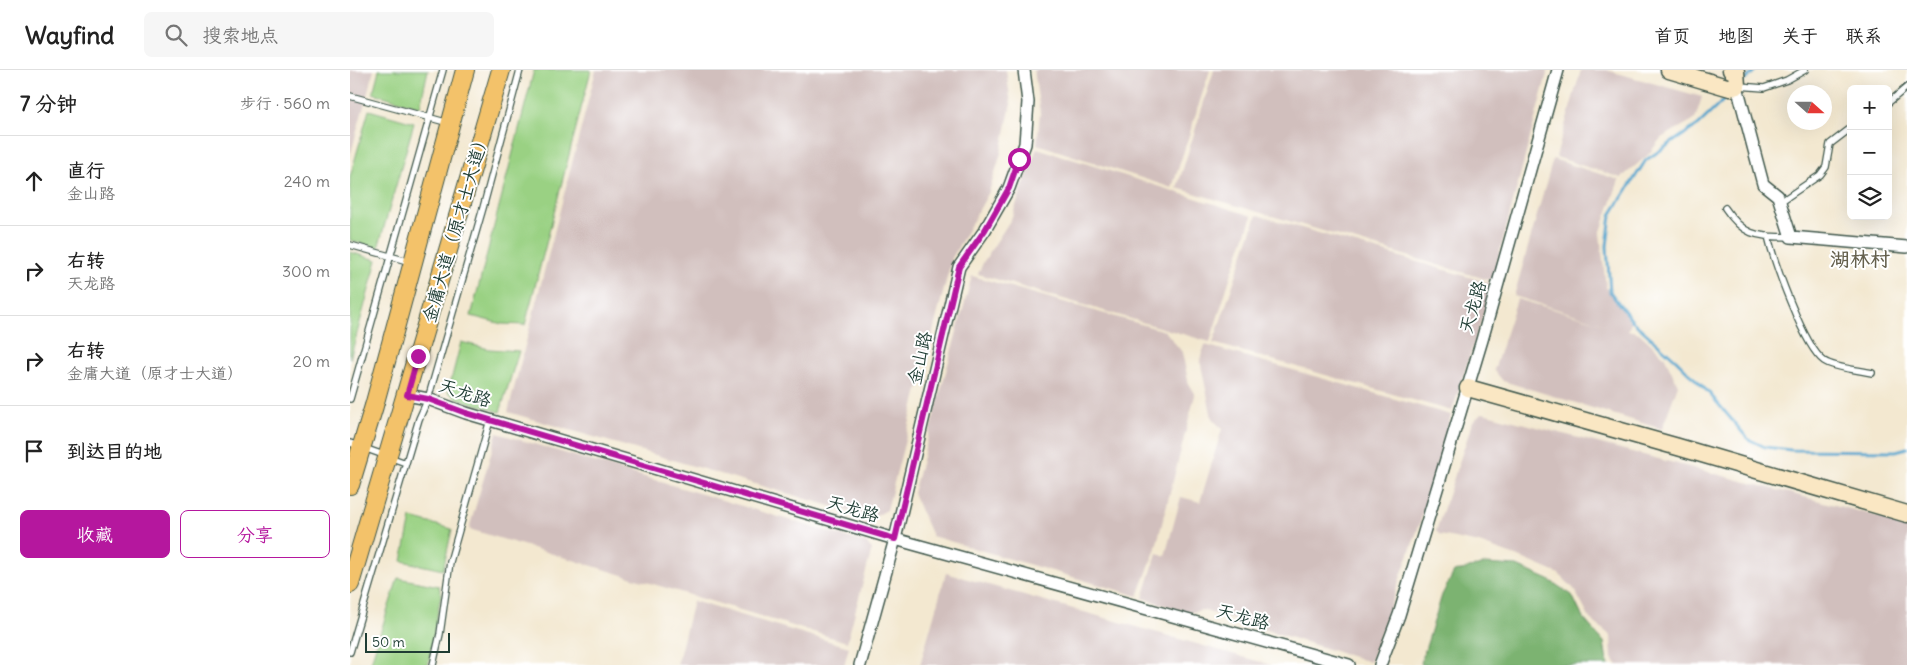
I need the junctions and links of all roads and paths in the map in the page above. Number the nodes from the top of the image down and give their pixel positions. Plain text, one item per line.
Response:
1 (443, 70) edge
2 (465, 70) edge
3 (501, 70) edge
4 (520, 70) edge
5 (1024, 70) edge
6 (1558, 70) edge
7 (1669, 70) edge
8 (1732, 70) edge
9 (1805, 70) edge
10 (1737, 86) junction
11 (1907, 87) edge
12 (350, 96) edge
13 (1892, 100) edge
14 (430, 118) junction
15 (451, 124) junction
16 (1848, 130) edge
17 (1780, 202) junction
18 (1725, 208) dead end
19 (1768, 236) junction
20 (1791, 237) junction
21 (350, 245) edge
22 (1907, 248) edge
23 (391, 256) junction
24 (413, 262) junction
25 (1872, 373) dead end
26 (1468, 388) junction
27 (407, 395) junction
28 (350, 398) edge
29 (428, 399) junction
30 (490, 420) junction
31 (356, 445) edge
32 (388, 456) junction
33 (406, 463) junction
34 (350, 485) edge
35 (1907, 514) edge
36 (895, 539) junction
37 (350, 584) edge
38 (350, 652) edge
39 (433, 665) edge
40 (860, 665) edge
41 (1349, 665) edge
42 (1380, 665) edge

1 - 14 lane
2 - 15 main road, 金庸大道（原才士大道）
3 - 27 main road, 金庸大道（原才士大道）
4 - 29 lane
5 - 36 street, 金山路
6 - 26 street, 天龙路
7 - 10 street
8 - 10 street
9 - 10 lane
10 - 17 street
11 - 13 lane
12 - 14 lane
14 - 15 lane
14 - 23 lane
15 - 24 main road, 金庸大道（原才士大道）
16 - 17 lane
17 - 20 street
18 - 19 lane
19 - 20 lane
19 - 25 lane
20 - 22 street
21 - 23 lane
23 - 24 lane
23 - 28 lane
24 - 31 main road, 金庸大道（原才士大道）
26 - 35 street
26 - 42 street, 天龙路
27 - 29 street, 天龙路
27 - 32 main road, 金庸大道（原才士大道）
29 - 30 street, 天龙路
29 - 33 lane
30 - 36 street, 天龙路
30 - 39 lane
31 - 32 lane
31 - 34 main road, 金庸大道（原才士大道）
32 - 33 lane
32 - 37 main road, 金庸大道（原才士大道）
33 - 38 lane
36 - 40 street, 金山路
36 - 41 street, 天龙路

